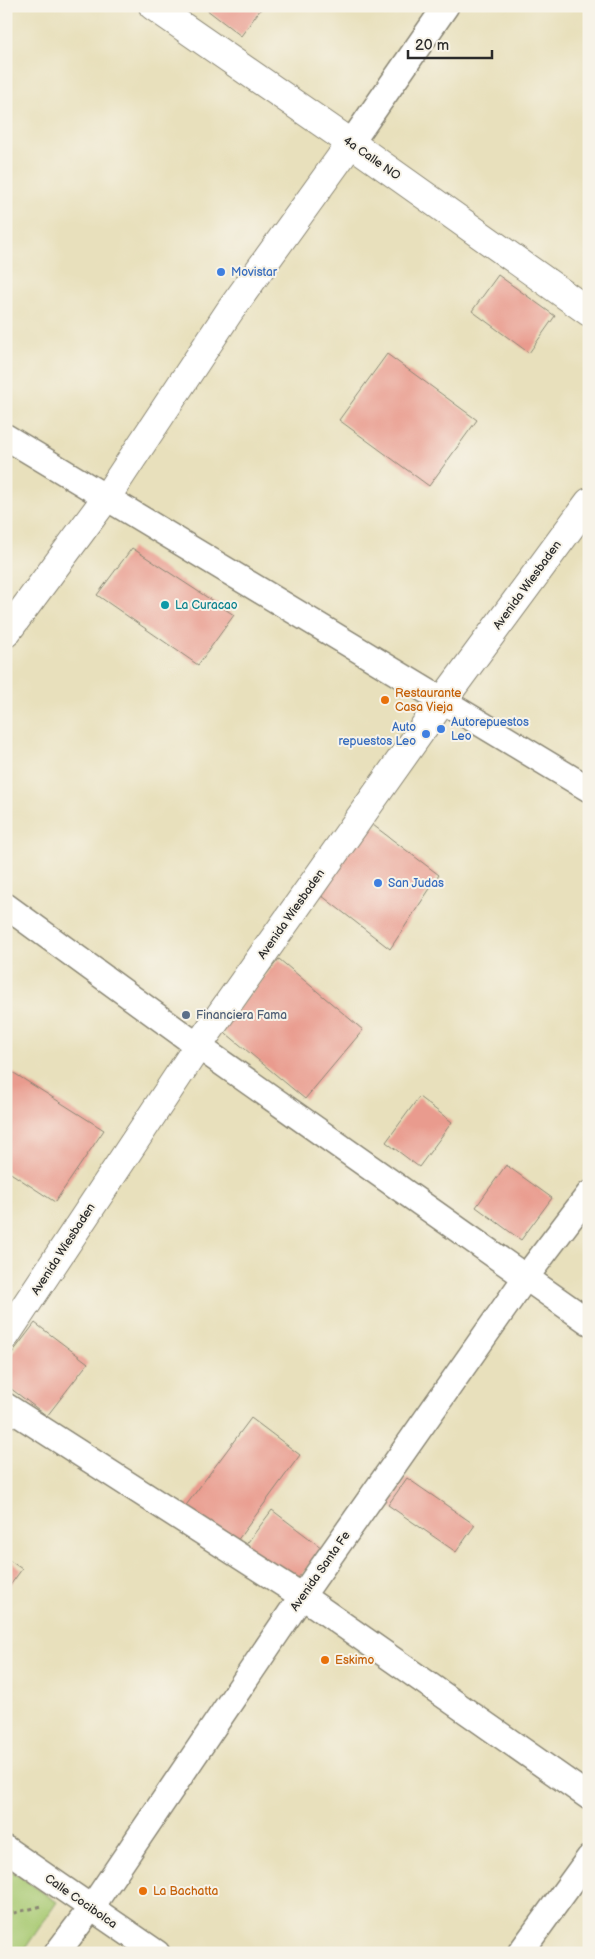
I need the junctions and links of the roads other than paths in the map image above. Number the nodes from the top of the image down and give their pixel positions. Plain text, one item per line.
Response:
1 (153, 6) edge
2 (446, 6) edge
3 (351, 143) junction
4 (589, 312) edge
5 (6, 437) edge
6 (106, 498) junction
7 (589, 502) edge
8 (6, 633) edge
9 (443, 700) junction
10 (589, 789) edge
11 (6, 906) edge
12 (198, 1046) junction
13 (589, 1194) edge
14 (526, 1277) junction
15 (589, 1322) edge
16 (6, 1335) edge
17 (6, 1406) edge
18 (302, 1596) junction
19 (589, 1797) edge
20 (6, 1849) edge
21 (589, 1858) edge
22 (91, 1908) junction
23 (57, 1953) edge
24 (157, 1953) edge
25 (520, 1953) edge

1 - 3 street, 4a Calle NO
2 - 3 street
3 - 4 street, 4a Calle NO
3 - 6 street
5 - 6 street
6 - 8 street
6 - 9 street
7 - 9 street, Avenida Wiesbaden
9 - 10 street
9 - 12 street, Avenida Wiesbaden
11 - 12 street
12 - 14 street
12 - 16 street, Avenida Wiesbaden
13 - 14 street, Avenida Santa Fe
14 - 15 street
14 - 18 street, Avenida Santa Fe
17 - 18 street
18 - 19 street
18 - 22 street, Avenida Santa Fe
20 - 22 street, Calle Cocibolca
21 - 25 street
22 - 23 street, Avenida Santa Fe
22 - 24 street, Calle Cocibolca

